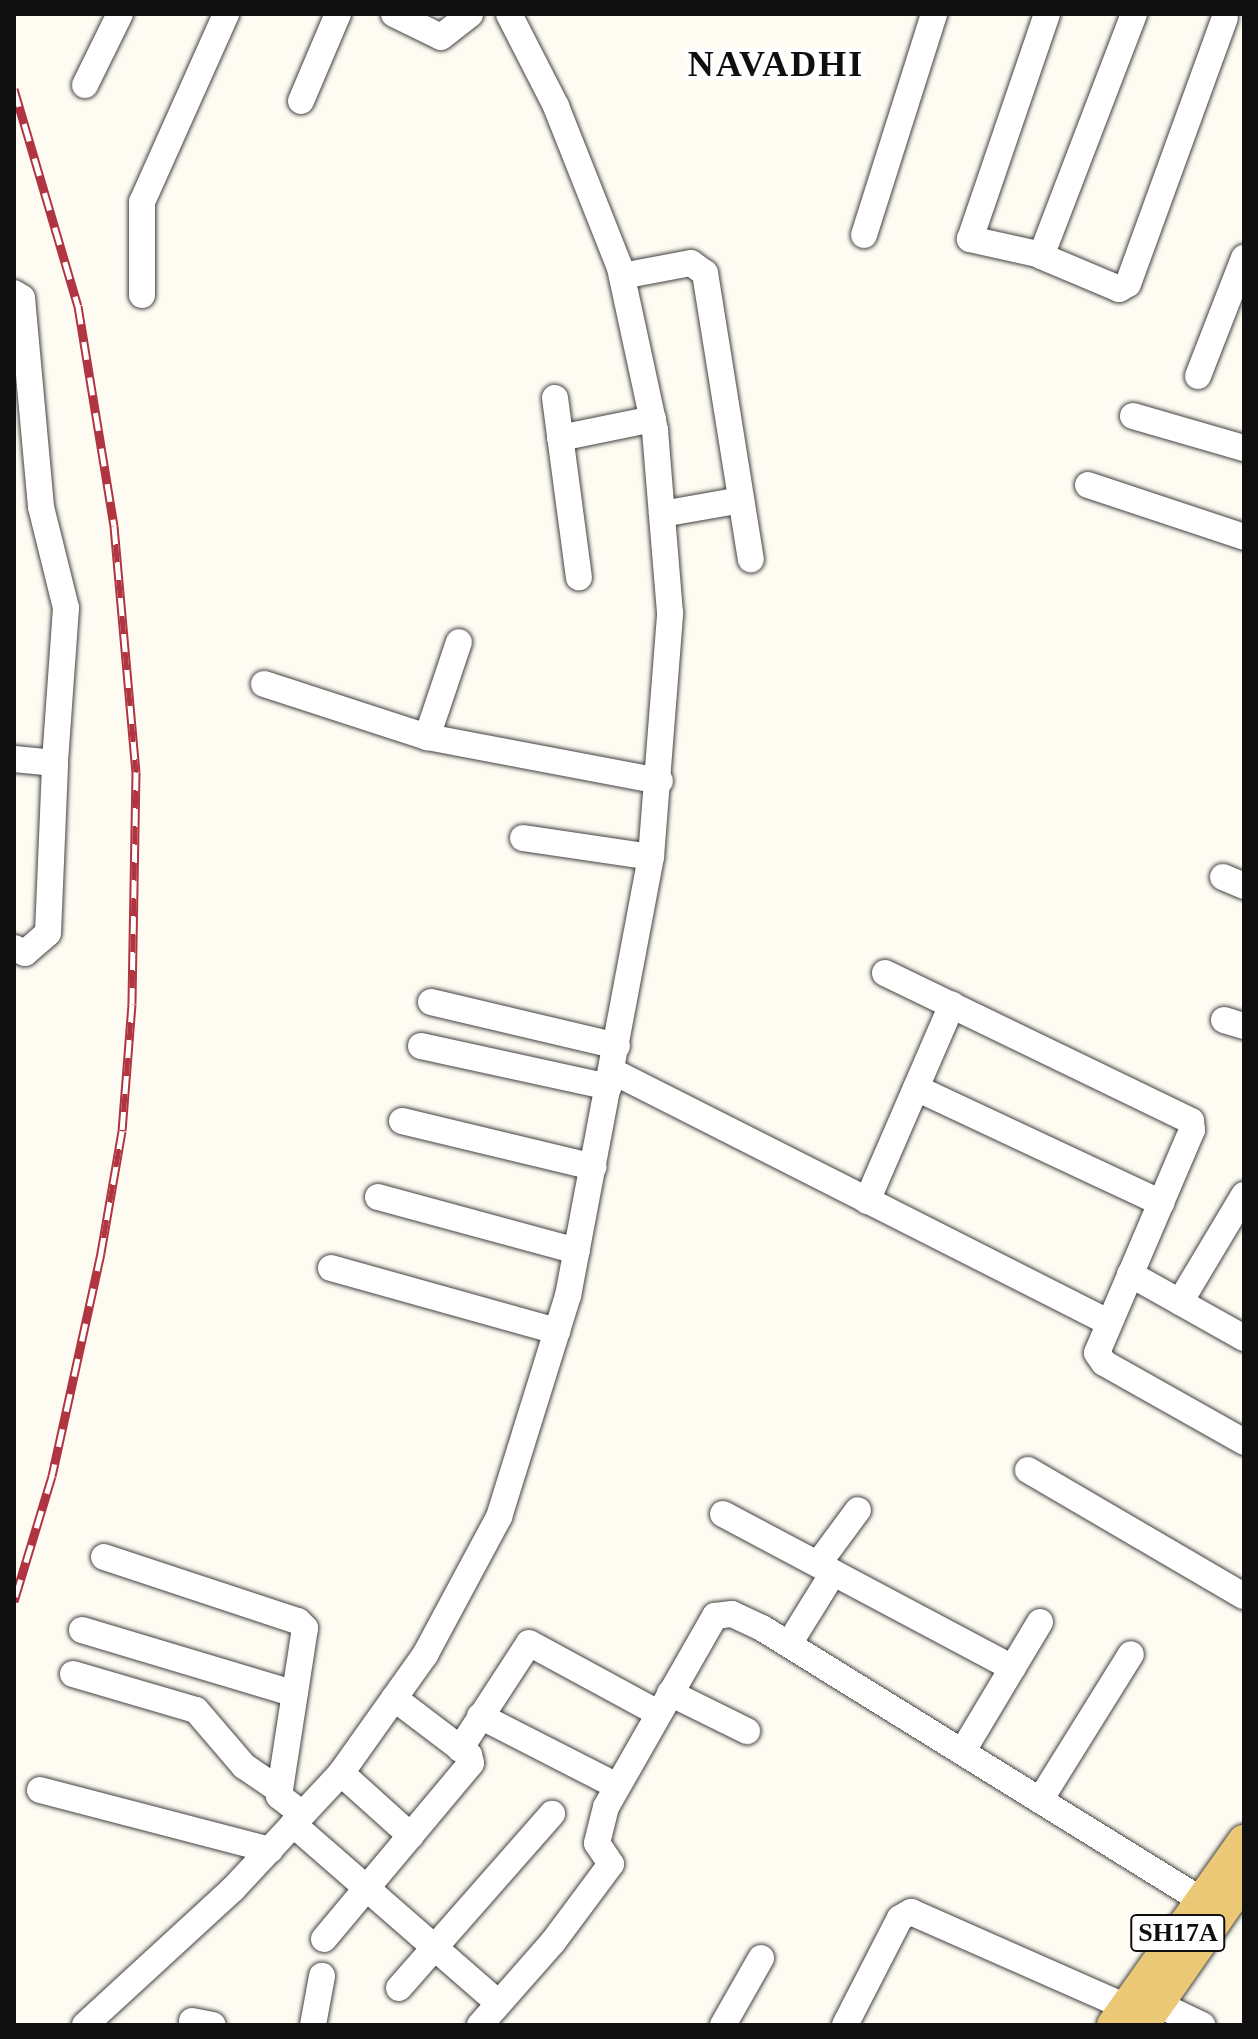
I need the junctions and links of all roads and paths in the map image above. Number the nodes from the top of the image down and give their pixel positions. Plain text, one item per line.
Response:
1 (120, 14) edge
2 (226, 14) edge
3 (338, 14) edge
4 (394, 14) edge
5 (470, 14) edge
6 (509, 14) edge
7 (934, 14) edge
8 (1047, 14) edge
9 (1134, 14) edge
10 (1228, 19) edge
11 (85, 85) dead end
12 (301, 101) dead end
13 (864, 235) dead end
14 (1042, 255) junction
15 (1244, 258) edge
16 (622, 276) junction
17 (14, 293) edge
18 (142, 295) dead end
19 (1198, 376) dead end
20 (555, 398) dead end
21 (1133, 416) dead end
22 (653, 419) junction
23 (560, 438) junction
24 (1244, 448) edge
25 (1088, 485) dead end
26 (741, 500) junction
27 (662, 514) junction
28 (1244, 537) edge
29 (751, 559) dead end
30 (579, 577) dead end
31 (459, 642) dead end
32 (264, 684) dead end
33 (427, 737) junction
34 (14, 759) edge
35 (55, 763) junction
36 (660, 781) junction
37 (523, 838) dead end
38 (651, 857) junction
39 (14, 948) edge
40 (885, 973) dead end
41 (431, 1002) dead end
42 (952, 1005) junction
43 (421, 1046) dead end
44 (613, 1068) junction
45 (916, 1088) junction
46 (402, 1121) dead end
47 (594, 1167) junction
48 (378, 1197) dead end
49 (867, 1201) junction
50 (1161, 1203) junction
51 (1240, 1209) edge
52 (577, 1251) junction
53 (331, 1268) dead end
54 (1130, 1274) junction
55 (1180, 1302) junction
56 (1108, 1322) junction
57 (557, 1331) junction
58 (1244, 1338) edge
59 (1244, 1442) edge
60 (1028, 1470) dead end
61 (858, 1510) dead end
62 (723, 1514) dead end
63 (104, 1557) dead end
64 (825, 1569) junction
65 (1244, 1596) edge
66 (1040, 1622) dead end
67 (82, 1630) dead end
68 (789, 1644) junction
69 (1131, 1654) dead end
70 (1013, 1668) junction
71 (73, 1674) dead end
72 (295, 1694) junction
73 (394, 1698) junction
74 (664, 1703) junction
75 (480, 1716) junction
76 (747, 1731) dead end
77 (460, 1749) junction
78 (964, 1749) junction
79 (341, 1773) junction
80 (617, 1786) junction
81 (40, 1790) dead end
82 (279, 1790) junction
83 (1042, 1797) junction
84 (552, 1814) dead end
85 (298, 1819) junction
86 (411, 1836) junction
87 (1244, 1841) edge
88 (270, 1850) junction
89 (1244, 1880) edge
90 (367, 1889) junction
91 (1201, 1900) junction
92 (324, 1939) dead end
93 (435, 1948) junction
94 (761, 1958) dead end
95 (322, 1976) dead end
96 (399, 1988) dead end
97 (498, 2003) junction
98 (1135, 2015) edge
99 (85, 2025) edge
100 (313, 2025) edge
101 (480, 2025) edge
102 (723, 2025) edge
103 (845, 2025) edge
104 (1202, 2025) edge

1 - 11 street
2 - 18 street
3 - 12 street
4 - 5 street
6 - 16 street
7 - 13 street
8 - 14 street
9 - 14 street
10 - 14 street
15 - 19 street
16 - 22 street
16 - 26 street
17 - 35 street
20 - 23 street
21 - 24 street
22 - 23 street
22 - 27 street
23 - 30 street
25 - 28 street
26 - 27 street
26 - 29 street
27 - 36 street
31 - 33 street
32 - 33 street
33 - 36 street
34 - 35 street
35 - 39 street
36 - 38 street
37 - 38 street
38 - 44 street
40 - 42 street
41 - 44 street
42 - 45 street
42 - 50 street
43 - 44 street
44 - 47 street
44 - 49 street
45 - 49 street
45 - 50 street
46 - 47 street
47 - 52 street
48 - 52 street
49 - 56 street
50 - 54 street
51 - 55 street
52 - 57 street
53 - 57 street
54 - 55 street
54 - 56 street
55 - 58 street
56 - 59 street
57 - 73 street
60 - 65 street
61 - 64 street
62 - 64 street
63 - 72 street
64 - 68 street
64 - 70 street
66 - 70 street
67 - 72 street
68 - 74 street
68 - 78 street
69 - 83 street
70 - 78 street
71 - 82 street
72 - 82 street
73 - 77 street
73 - 79 street
74 - 75 street
74 - 76 street
74 - 80 street
75 - 77 street
75 - 80 street
77 - 86 street
78 - 83 street
79 - 85 street
79 - 86 street
80 - 97 street
81 - 88 street
82 - 85 street
83 - 91 street
84 - 93 street
85 - 88 street
85 - 90 street
86 - 90 street
87 - 91 main road, SH17A
88 - 99 street
89 - 98 main road, SH17A
90 - 92 street
90 - 93 street
91 - 98 main road, SH17A
93 - 96 street
93 - 97 street
94 - 102 street
95 - 100 street
97 - 101 street
98 - 103 street
98 - 104 street

